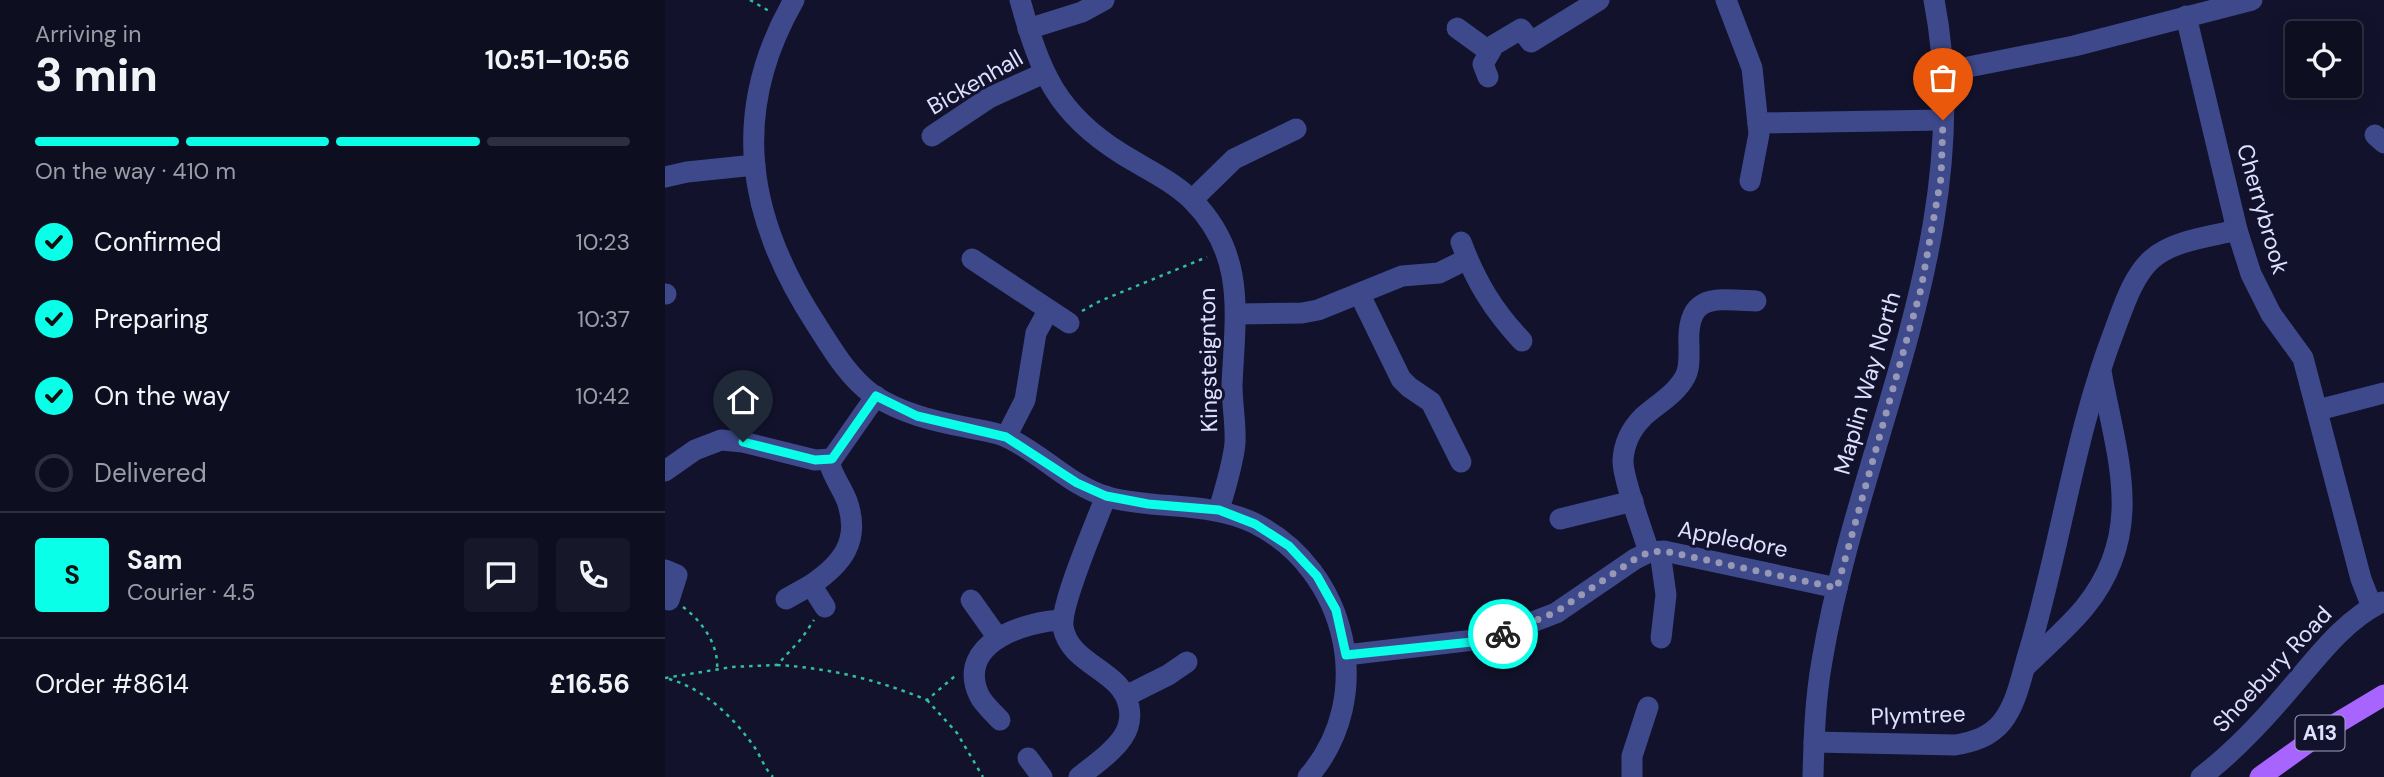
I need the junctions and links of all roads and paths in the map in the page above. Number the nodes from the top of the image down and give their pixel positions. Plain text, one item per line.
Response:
1 (750, 0) edge
2 (794, 0) edge
3 (1020, 0) edge
4 (1104, 0) edge
5 (1599, 0) edge
6 (1726, 0) edge
7 (1934, 0) edge
8 (2252, 0) edge
9 (771, 12) dead end
10 (2186, 16) junction
11 (1457, 28) dead end
12 (1028, 29) junction
13 (1490, 52) junction
14 (1943, 72) junction
15 (1044, 73) junction
16 (1487, 77) dead end
17 (1943, 120) junction
18 (1758, 123) junction
19 (1296, 128) dead end
20 (932, 136) dead end
21 (755, 164) junction
22 (665, 177) edge
23 (1750, 181) dead end
24 (1192, 200) junction
25 (2237, 230) junction
26 (1224, 250) junction
27 (972, 259) dead end
28 (1360, 295) junction
29 (1756, 301) dead end
30 (1048, 311) junction
31 (1236, 314) junction
32 (1069, 323) joint
33 (1521, 341) dead end
34 (2100, 366) junction
35 (2384, 393) edge
36 (876, 396) junction
37 (2318, 410) junction
38 (2087, 416) junction
39 (2109, 416) junction
40 (1006, 437) junction
41 (832, 459) junction
42 (1461, 462) dead end
43 (665, 471) edge
44 (1106, 496) junction
45 (1633, 501) junction
46 (1219, 510) junction
47 (1560, 519) dead end
48 (1654, 552) junction
49 (679, 576) edge
50 (811, 585) junction
51 (1837, 588) junction
52 (786, 599) dead end
53 (971, 600) dead end
54 (674, 602) joint
55 (2378, 604) edge
56 (825, 607) joint
57 (1063, 620) junction
58 (2038, 620) junction
59 (2059, 633) junction
60 (998, 638) junction
61 (1661, 638) dead end
62 (1346, 655) junction
63 (1187, 662) dead end
64 (777, 664) junction
65 (716, 669) junction
66 (2023, 669) junction
67 (955, 677) dead end
68 (667, 679) edge
69 (2384, 695) edge
70 (1126, 696) junction
71 (927, 700) junction
72 (1648, 707) dead end
73 (1000, 720) dead end
74 (1814, 742) junction
75 (1028, 758) dead end
76 (773, 777) edge
77 (983, 777) edge
78 (1042, 777) edge
79 (1079, 777) edge
80 (1308, 777) edge
81 (1632, 777) edge
82 (1813, 777) edge
83 (2201, 777) edge
84 (2260, 777) edge

1 - 9 path
2 - 21 street
3 - 12 street, Kingsteignton
4 - 12 street
5 - 13 street
6 - 18 street
7 - 14 street, Maplin Way North
8 - 10 street
10 - 14 street
10 - 25 street, Cherrybrook
11 - 13 street
12 - 15 street, Kingsteignton
13 - 16 street
14 - 17 street, Maplin Way North
15 - 20 street, Bickenhall
15 - 24 street, Kingsteignton
17 - 18 street
17 - 51 street, Maplin Way North
18 - 23 street
19 - 24 street
21 - 22 street
21 - 36 street
24 - 26 street, Kingsteignton
25 - 34 street, Plymtree
25 - 37 street, Cherrybrook
26 - 31 street, Kingsteignton
26 - 32 path
27 - 30 street
28 - 31 street
28 - 33 street
28 - 42 street
29 - 45 street
30 - 32 street
30 - 40 street
31 - 46 street, Kingsteignton
34 - 38 street, Plymtree
34 - 39 street, Plymtree
35 - 37 street
36 - 40 street
36 - 41 street
37 - 55 street, Cherrybrook
38 - 39 street
38 - 58 street, Plymtree
39 - 59 street, Plymtree
40 - 44 street
41 - 43 street
41 - 50 street
44 - 46 street
44 - 57 street
45 - 47 street
45 - 48 street
46 - 62 street
48 - 51 street, Appledore
48 - 61 street
48 - 62 street, Appledore
49 - 54 street
50 - 52 street
50 - 56 street
51 - 74 street, Maplin Way North
53 - 60 street
54 - 65 path
55 - 83 street, Shoebury Road
56 - 64 path
57 - 60 street
57 - 70 street
58 - 59 street
58 - 66 street, Plymtree
59 - 66 street, Plymtree
60 - 73 street
62 - 80 street
63 - 70 street
64 - 65 path
64 - 71 path
65 - 68 path
66 - 74 street, Plymtree
67 - 71 path
68 - 76 path
69 - 84 main road, A13
70 - 79 street
71 - 77 path
72 - 81 street
74 - 82 street, Maplin Way North
75 - 78 street

